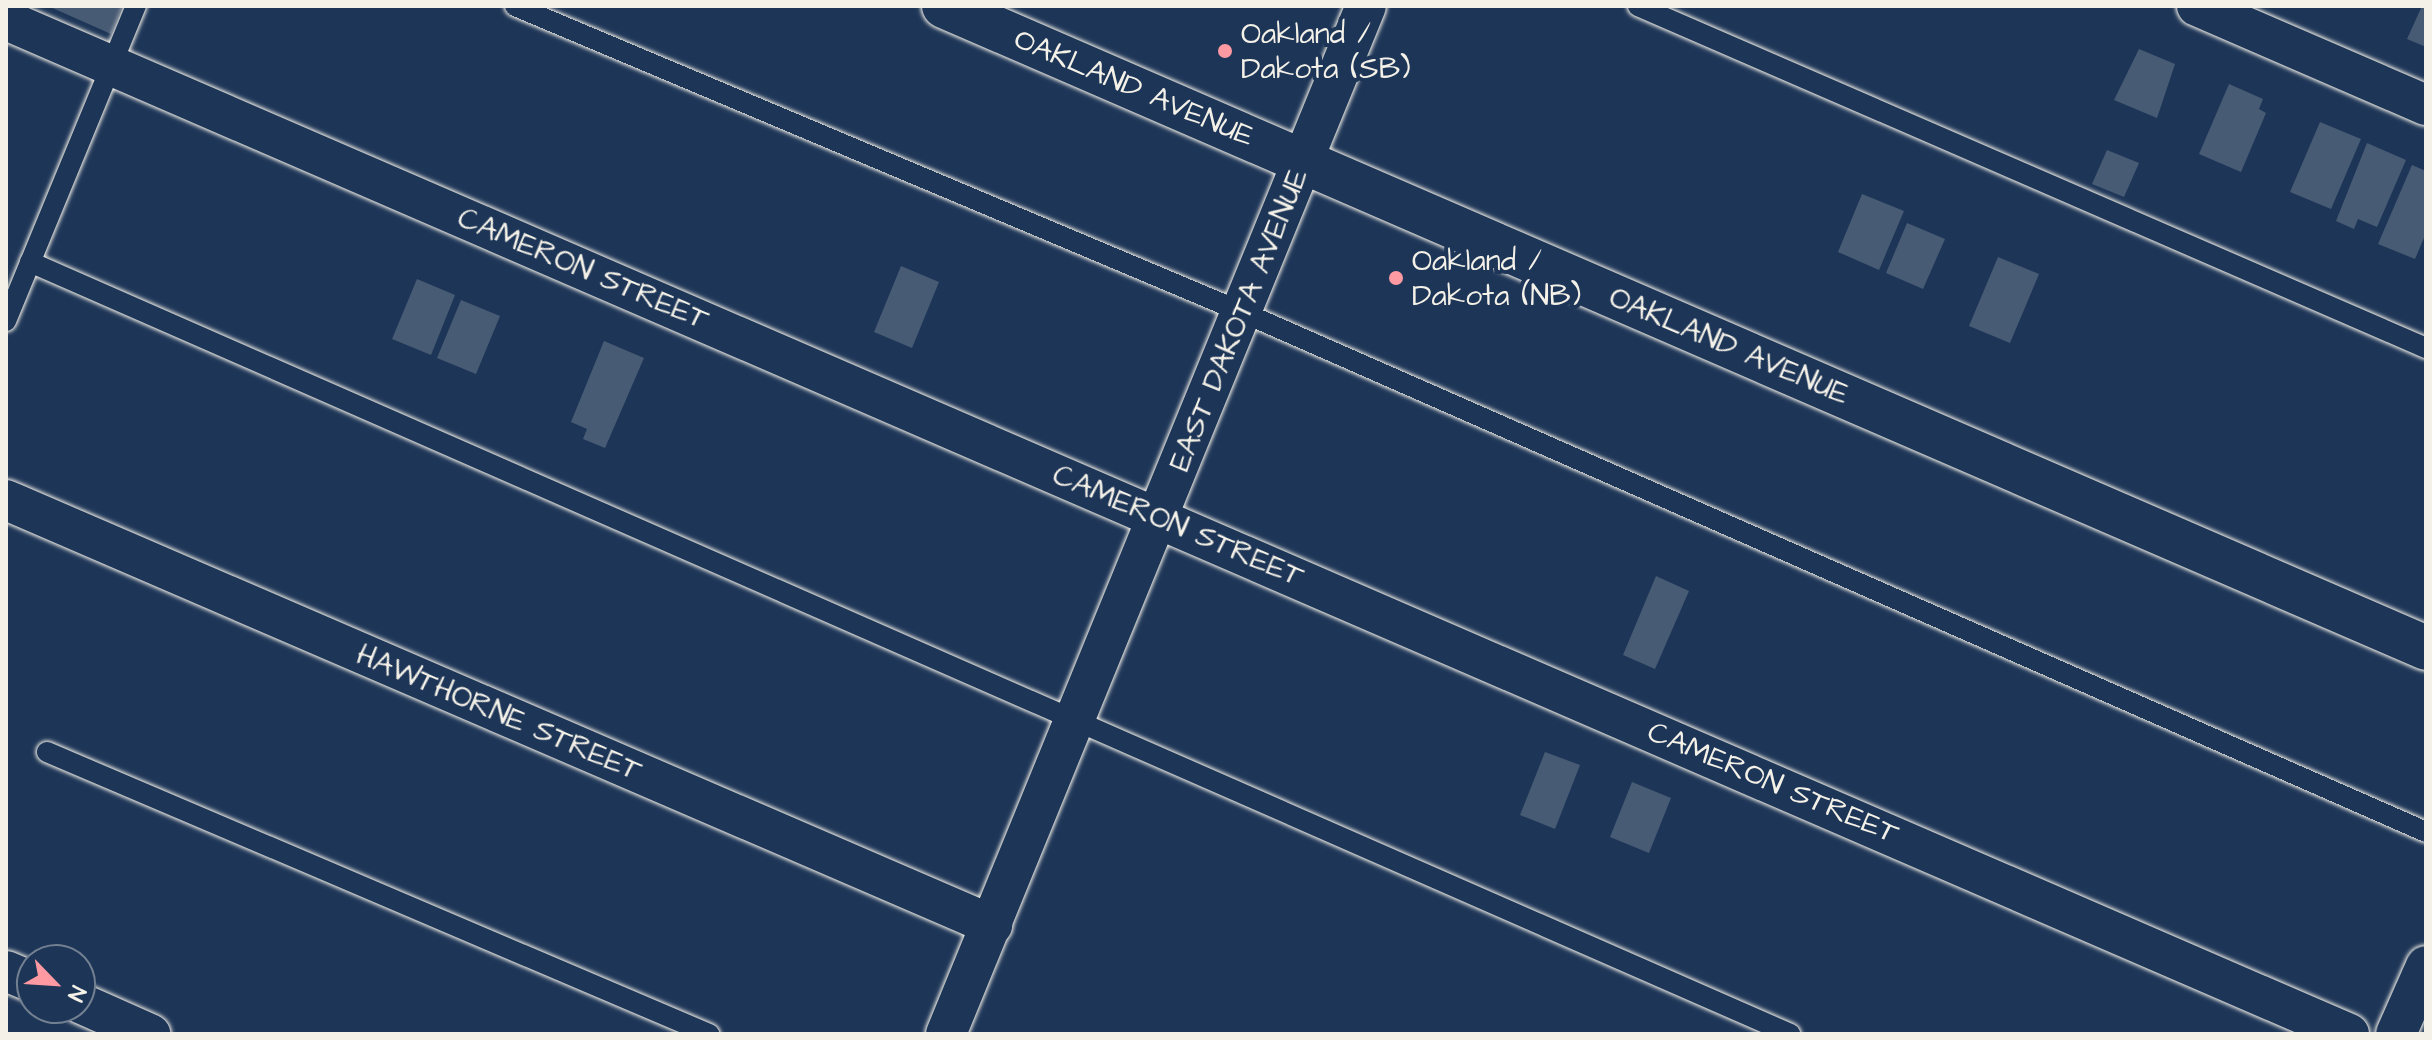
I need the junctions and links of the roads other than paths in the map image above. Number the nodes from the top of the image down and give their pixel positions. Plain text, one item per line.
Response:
1 (136, 6) edge
2 (515, 6) edge
3 (944, 6) edge
4 (1366, 6) edge
5 (1638, 6) edge
6 (2197, 6) edge
7 (6, 20) edge
8 (111, 65) junction
9 (2426, 105) edge
10 (1303, 161) junction
11 (30, 262) junction
12 (1242, 312) junction
13 (6, 321) edge
14 (2426, 348) edge
15 (6, 500) edge
16 (1159, 518) junction
17 (2426, 648) edge
18 (1075, 720) junction
19 (47, 752) dead end
20 (2426, 832) edge
21 (992, 925) junction
22 (2426, 966) edge
23 (96, 1010) edge
24 (150, 1034) edge
25 (709, 1034) edge
26 (946, 1034) edge
27 (1790, 1034) edge
28 (2349, 1034) edge
29 (2396, 1034) edge

1 - 8 lane
2 - 12 lane
3 - 10 street, OAKLAND AVENUE
4 - 10 street, EAST DAKOTA AVENUE
5 - 14 lane
6 - 9 street
7 - 8 street, CAMERON STREET
8 - 11 lane
8 - 16 street, CAMERON STREET
10 - 12 street, EAST DAKOTA AVENUE
10 - 17 street, OAKLAND AVENUE
11 - 13 lane
11 - 18 lane
12 - 16 street, EAST DAKOTA AVENUE
12 - 20 lane
15 - 21 street, HAWTHORNE STREET
16 - 18 street, EAST DAKOTA AVENUE
16 - 28 street, CAMERON STREET
18 - 21 street, EAST DAKOTA AVENUE
18 - 27 lane
19 - 25 lane
21 - 26 street, EAST DAKOTA AVENUE
22 - 29 street
23 - 24 street

